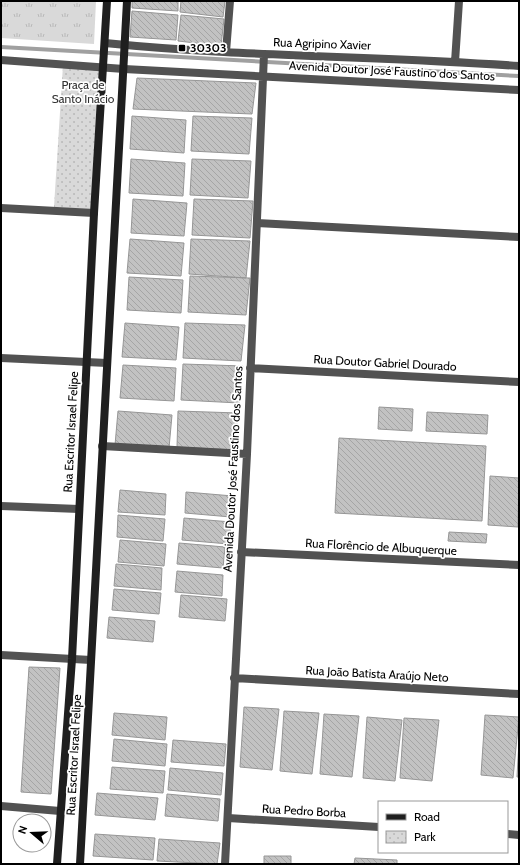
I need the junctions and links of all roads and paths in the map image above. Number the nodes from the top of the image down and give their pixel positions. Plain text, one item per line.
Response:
1 (107, 1) edge
2 (127, 1) edge
3 (230, 1) edge
4 (459, 1) edge
5 (105, 43) junction
6 (125, 45) junction
7 (226, 52) junction
8 (264, 56) junction
9 (1, 60) edge
10 (455, 62) junction
11 (519, 66) edge
12 (103, 67) junction
13 (124, 69) junction
14 (264, 73) junction
15 (519, 90) edge
16 (1, 208) edge
17 (94, 213) junction
18 (257, 223) junction
19 (519, 237) edge
20 (1, 358) edge
21 (87, 362) junction
22 (107, 363) junction
23 (250, 368) junction
24 (519, 382) edge
25 (102, 446) junction
26 (247, 454) junction
27 (1, 506) edge
28 (79, 508) junction
29 (241, 552) junction
30 (519, 565) edge
31 (1, 655) edge
32 (72, 659) junction
33 (91, 660) junction
34 (234, 678) junction
35 (519, 694) edge
36 (1, 806) edge
37 (60, 811) junction
38 (228, 818) junction
39 (378, 827) edge
40 (508, 834) edge
41 (519, 835) edge
42 (57, 864) edge
43 (80, 864) edge
44 (225, 864) edge

1 - 5 street, Rua Escritor Israel Felipe
2 - 6 street, Rua Escritor Israel Felipe
3 - 7 street
4 - 10 street
5 - 6 street, Rua Agripino Xavier
5 - 12 street, Rua Escritor Israel Felipe
6 - 7 street, Rua Agripino Xavier
6 - 13 street, Rua Escritor Israel Felipe
7 - 8 street, Rua Agripino Xavier
8 - 10 street, Rua Agripino Xavier
8 - 14 street, Avenida Doutor José Faustino dos Santos
9 - 12 street
10 - 11 street, Rua Agripino Xavier
12 - 13 street
12 - 17 street, Rua Escritor Israel Felipe
13 - 14 street
13 - 22 street, Rua Escritor Israel Felipe
14 - 15 street, Avenida Doutor José Faustino dos Santos
14 - 18 street, Avenida Doutor José Faustino dos Santos
16 - 17 street
17 - 21 street, Rua Escritor Israel Felipe
18 - 19 street
18 - 23 street, Avenida Doutor José Faustino dos Santos
20 - 21 street
21 - 22 street
21 - 28 street, Rua Escritor Israel Felipe
22 - 25 street, Rua Escritor Israel Felipe
23 - 24 street, Rua Doutor Gabriel Dourado
23 - 26 street, Avenida Doutor José Faustino dos Santos
25 - 26 street
25 - 33 street, Rua Escritor Israel Felipe
26 - 29 street, Avenida Doutor José Faustino dos Santos
27 - 28 street
28 - 32 street, Rua Escritor Israel Felipe
29 - 30 street, Rua Florêncio de Albuquerque
29 - 34 street, Avenida Doutor José Faustino dos Santos
31 - 32 street
32 - 33 street
32 - 37 street, Rua Escritor Israel Felipe
33 - 43 street, Rua Escritor Israel Felipe
34 - 35 street, Rua João Batista Araújo Neto
34 - 38 street, Avenida Doutor José Faustino dos Santos
36 - 37 street
37 - 42 street, Rua Escritor Israel Felipe
38 - 39 street, Rua Pedro Borba
38 - 44 street, Avenida Doutor José Faustino dos Santos
40 - 41 street

